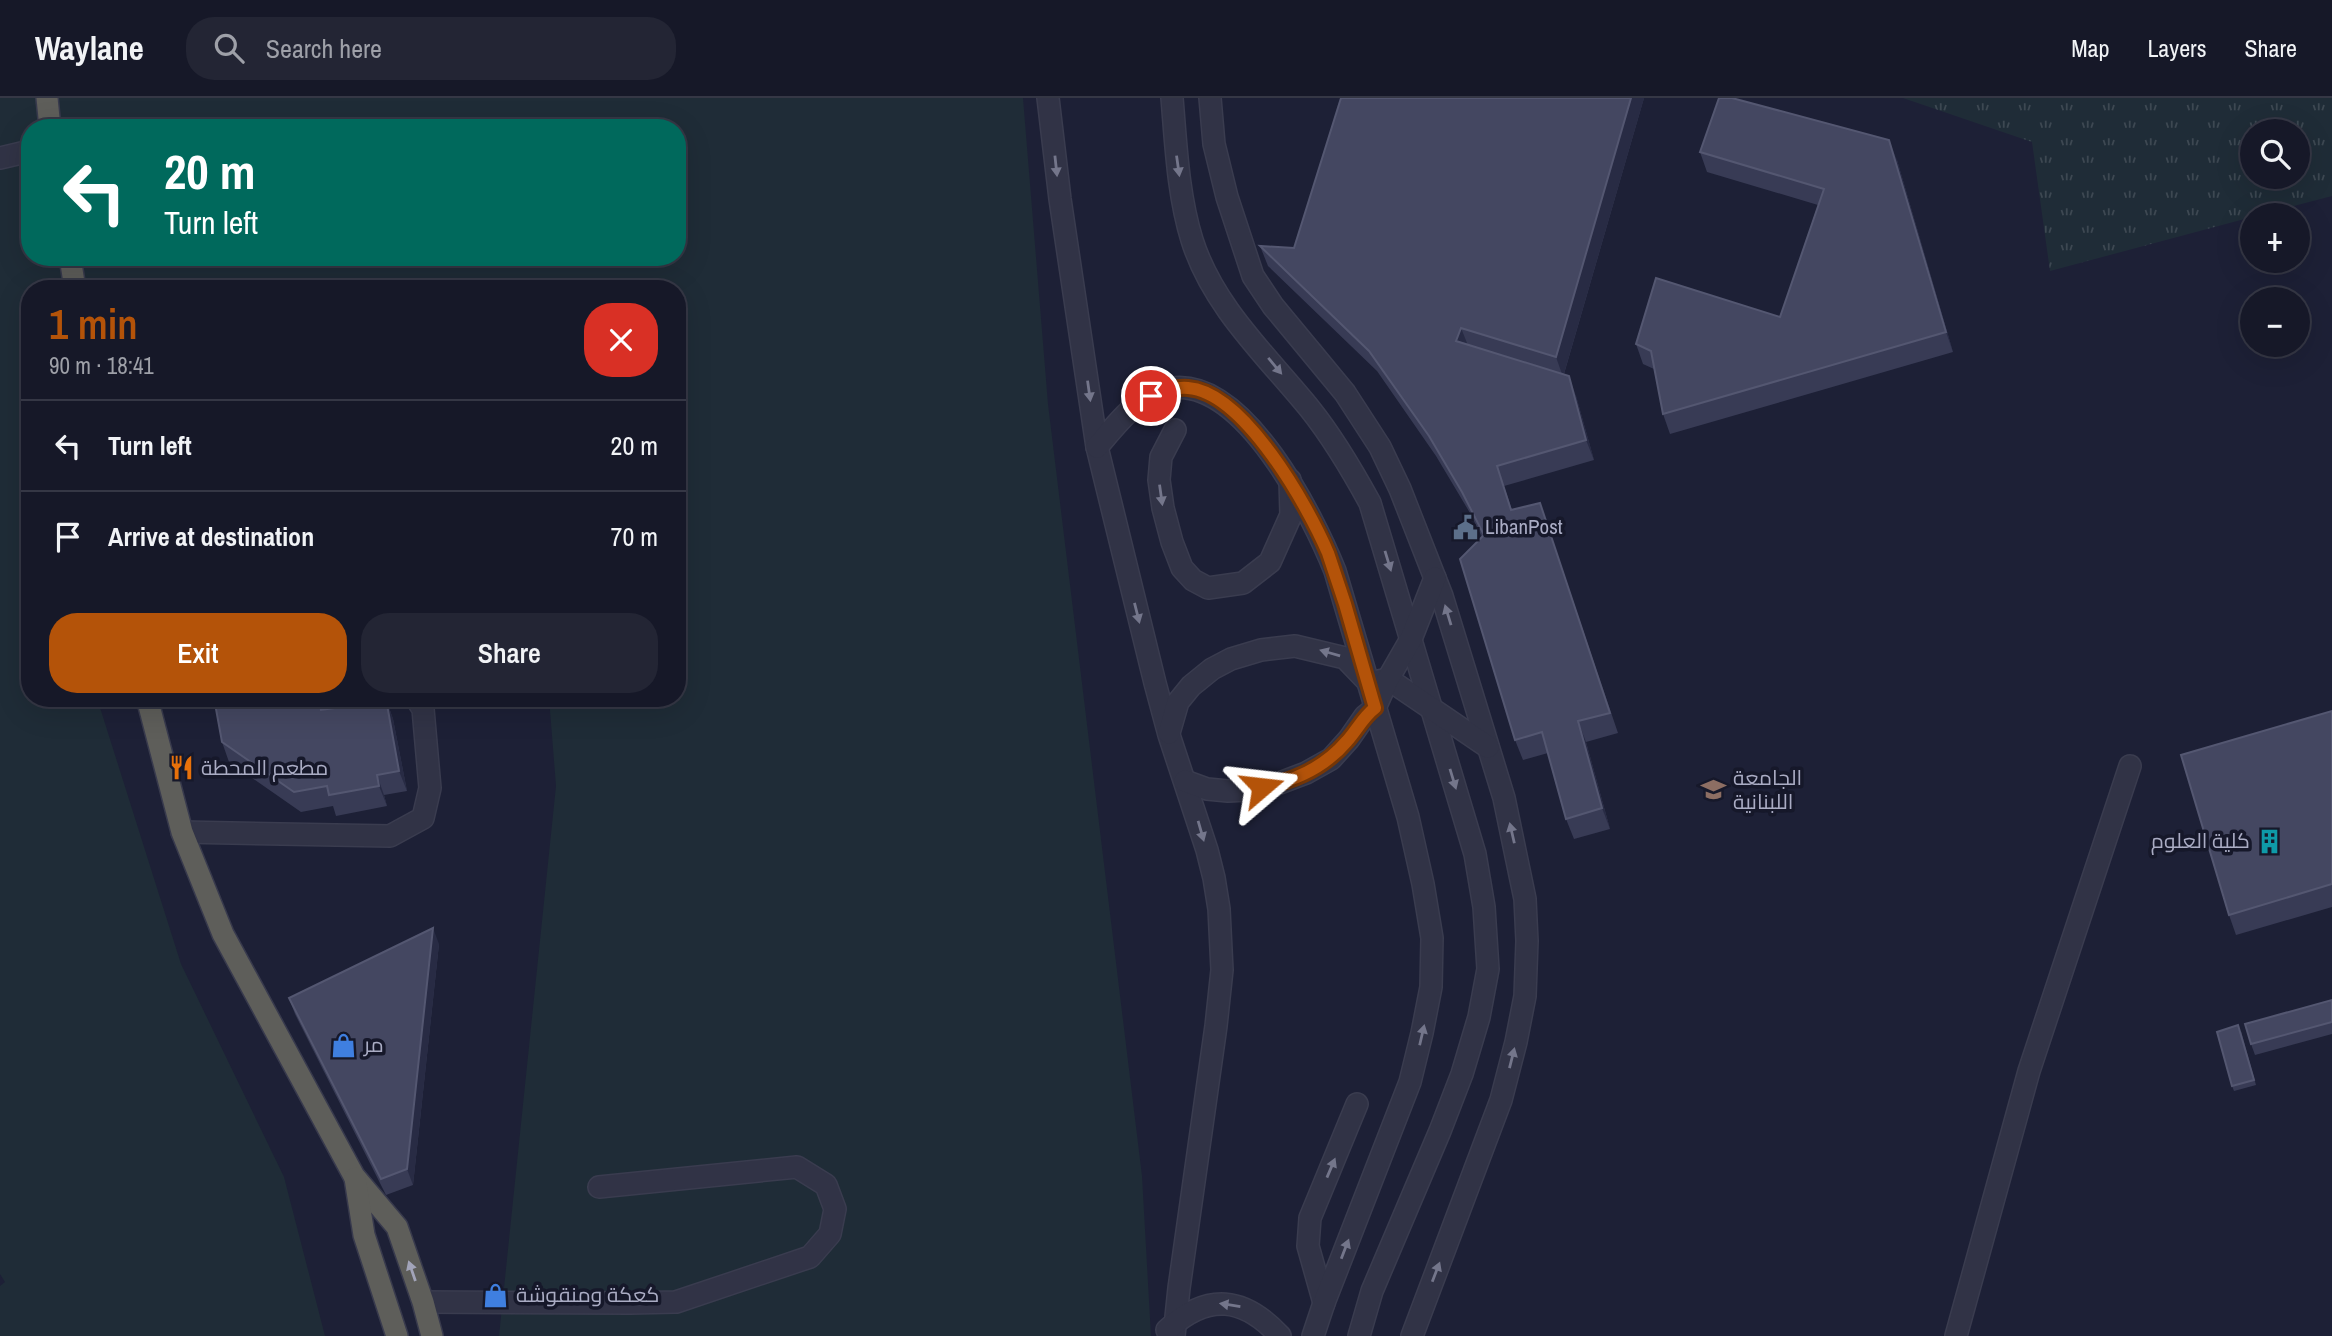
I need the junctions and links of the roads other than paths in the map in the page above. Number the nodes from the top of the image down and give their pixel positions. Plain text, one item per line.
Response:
1 (47, 98) edge
2 (1048, 98) edge
3 (1172, 98) edge
4 (1210, 98) edge
5 (49, 119) edge
6 (21, 153) edge
7 (0, 158) edge
8 (1175, 430) dead end
9 (1097, 447) junction
10 (1290, 480) junction
11 (1435, 578) junction
12 (1411, 639) junction
13 (1378, 681) junction
14 (149, 707) edge
15 (422, 707) edge
16 (1375, 708) junction
17 (1433, 711) junction
18 (1169, 735) junction
19 (1488, 747) junction
20 (2130, 766) dead end
21 (1185, 781) junction
22 (182, 832) junction
23 (1357, 1104) dead end
24 (354, 1176) junction
25 (599, 1187) dead end
26 (423, 1302) junction
27 (1324, 1303) junction
28 (1170, 1332) edge
29 (397, 1336) edge
30 (432, 1336) edge
31 (1280, 1336) edge
32 (1313, 1336) edge
33 (1359, 1336) edge
34 (1412, 1336) edge
35 (1956, 1336) edge

1 - 5 highway
2 -> 9 street
3 -> 12 street
4 - 11 street
6 - 7 street
8 -> 10 street
9 - 10 street
9 -> 18 street
10 - 13 street
11 - 12 street
19 -> 11 street
12 - 13 street
12 - 17 street
13 - 16 street
13 - 17 street
13 -> 18 street
14 - 22 highway
15 - 22 street
16 - 21 street
27 -> 16 street
17 - 19 street
17 -> 33 street
18 - 21 street
34 -> 19 street
20 - 35 street
21 -> 28 street
22 - 24 highway
27 -> 23 street
26 -> 24 highway
24 - 29 highway
25 - 26 street
26 - 30 highway
27 - 32 street
31 -> 28 street

